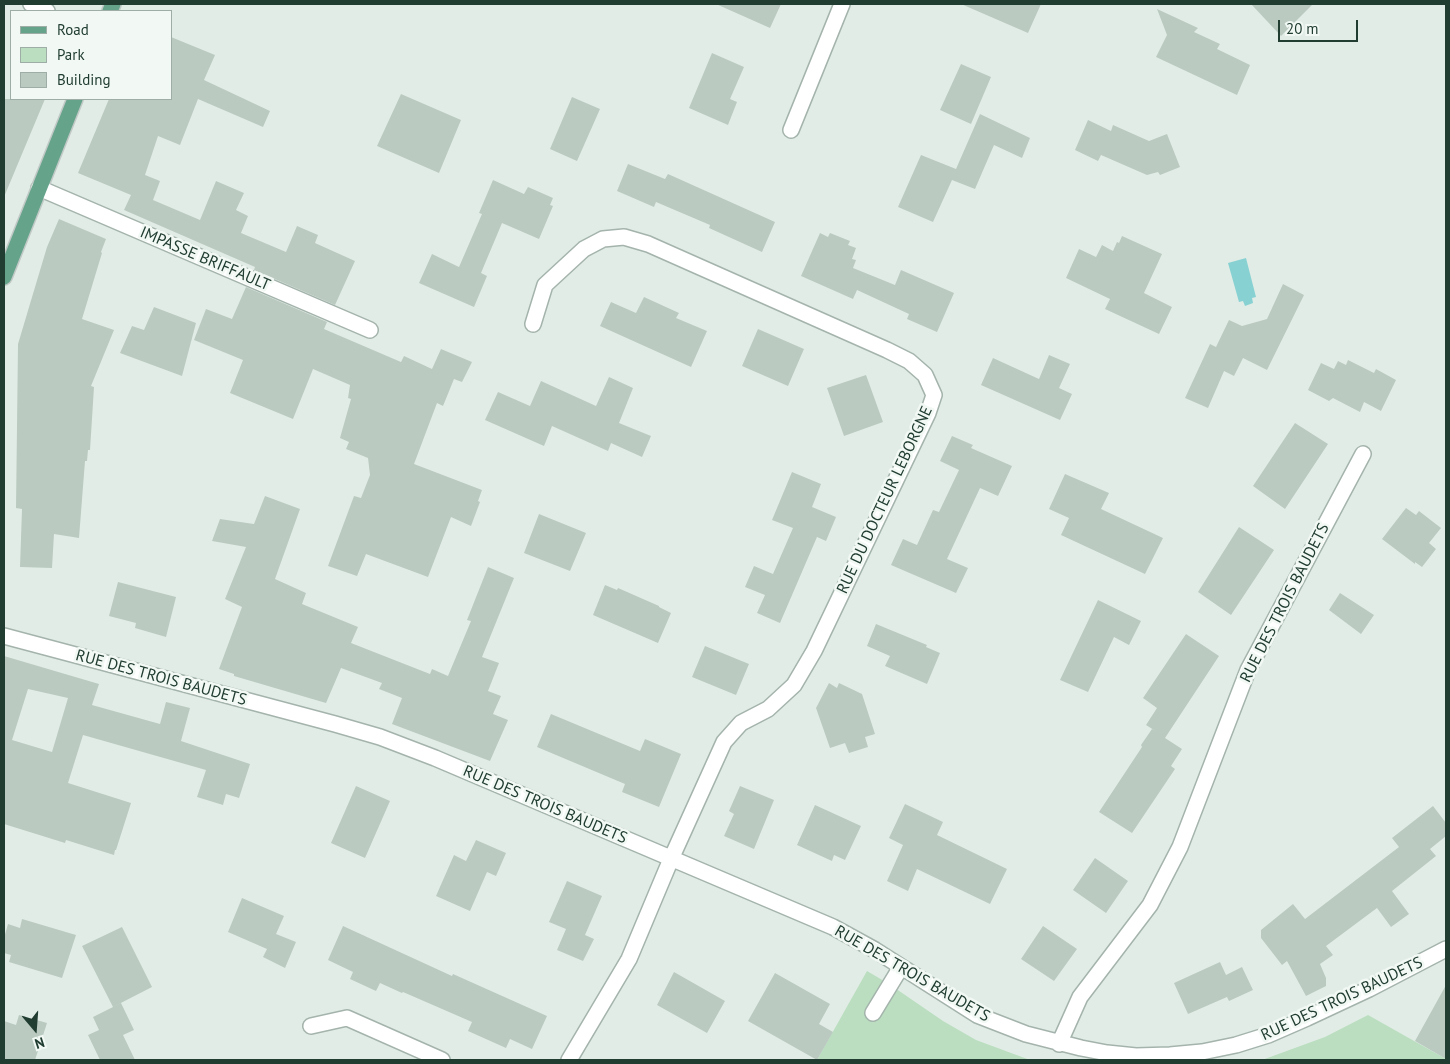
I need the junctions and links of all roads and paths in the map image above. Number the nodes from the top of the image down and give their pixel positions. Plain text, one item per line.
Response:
1 (31, 4) edge
2 (842, 4) edge
3 (45, 10) edge
4 (75, 100) edge
5 (791, 130) dead end
6 (40, 188) junction
7 (4, 277) edge
8 (533, 324) dead end
9 (370, 330) dead end
10 (1363, 454) dead end
11 (4, 636) edge
12 (671, 858) junction
13 (1446, 949) edge
14 (901, 967) junction
15 (873, 1013) dead end
16 (311, 1026) dead end
17 (1059, 1044) junction
18 (1227, 1054) edge
19 (442, 1060) edge
20 (569, 1060) edge

1 - 3 street
2 - 5 street
4 - 6 main road
6 - 7 main road
6 - 9 street, IMPASSE BRIFFAULT
8 - 12 street, RUE DU DOCTEUR LEBORGNE
10 - 17 street, RUE DES TROIS BAUDETS
11 - 12 street, RUE DES TROIS BAUDETS
12 - 14 street, RUE DES TROIS BAUDETS
12 - 20 street
13 - 18 street, RUE DES TROIS BAUDETS
14 - 15 street
14 - 17 street, RUE DES TROIS BAUDETS
16 - 19 street
17 - 18 street, RUE DES TROIS BAUDETS

